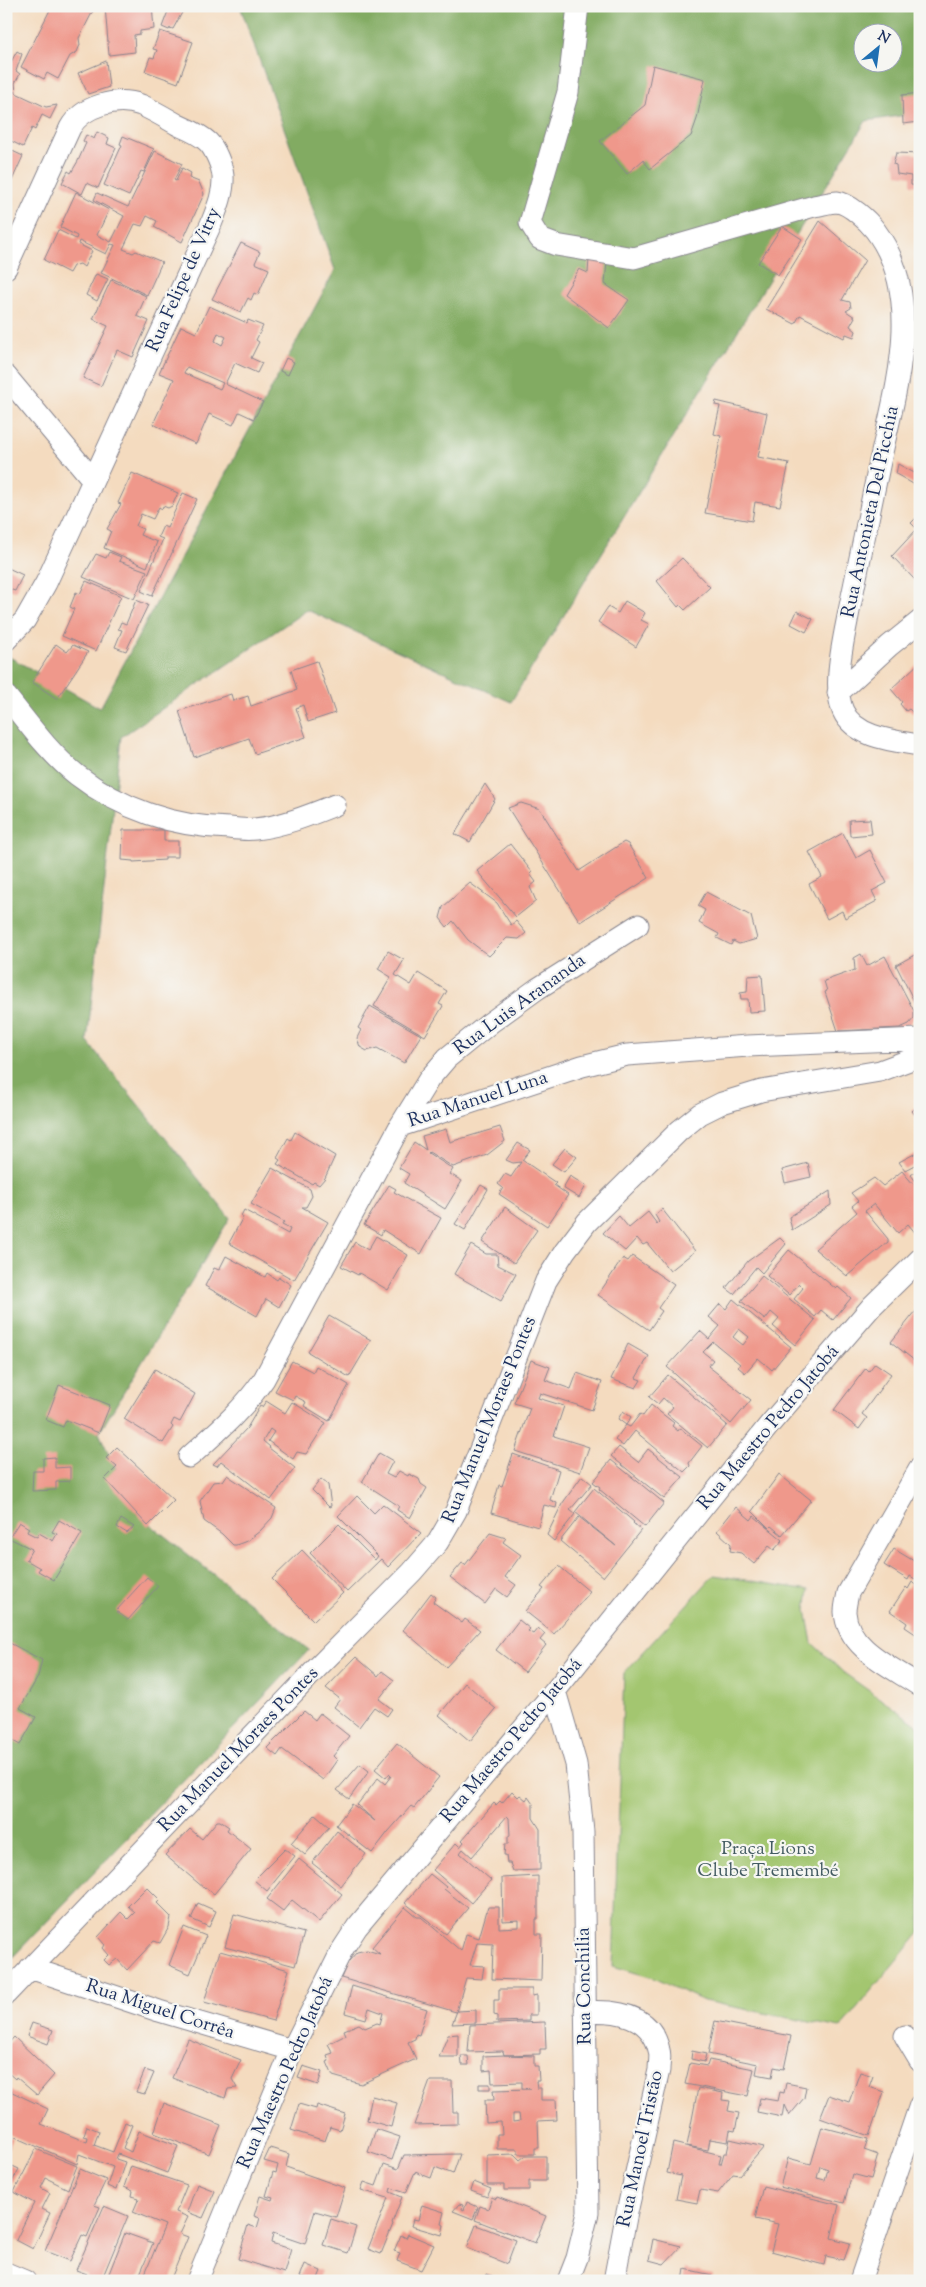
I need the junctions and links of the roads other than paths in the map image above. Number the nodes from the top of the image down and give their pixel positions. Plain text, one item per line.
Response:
1 (578, 6) edge
2 (6, 268) edge
3 (6, 376) edge
4 (93, 480) junction
5 (920, 621) edge
6 (6, 640) edge
7 (838, 693) junction
8 (6, 696) edge
9 (920, 745) edge
10 (335, 805) dead end
11 (638, 925) dead end
12 (920, 1039) edge
13 (920, 1056) edge
14 (400, 1126) junction
15 (920, 1259) edge
16 (189, 1457) dead end
17 (920, 1468) edge
18 (920, 1686) edge
19 (555, 1691) junction
20 (30, 1968) junction
21 (6, 1994) edge
22 (585, 2012) junction
23 (905, 2036) dead end
24 (292, 2050) junction
25 (920, 2061) edge
26 (920, 2105) edge
27 (6, 2273) edge
28 (25, 2281) edge
29 (196, 2281) edge
30 (568, 2281) edge
31 (614, 2281) edge
32 (860, 2281) edge

1 - 7 street, Rua Antonieta Del Picchia
2 - 4 street, Rua Felipe de Vitry
3 - 4 street
4 - 6 street, Rua Felipe de Vitry
5 - 7 street
7 - 9 street, Rua Antonieta Del Picchia
8 - 10 street
11 - 14 street, Rua Luis Arananda
12 - 14 street, Rua Manuel Luna
13 - 20 street, Rua Manuel Moraes Pontes
14 - 16 street, Rua Manuel Luna
15 - 19 street, Rua Maestro Pedro Jatobá
17 - 18 street
19 - 22 street, Rua Conchilia
19 - 24 street, Rua Maestro Pedro Jatobá
20 - 21 street, Rua Manuel Moraes Pontes
20 - 24 street, Rua Miguel Corrêa
22 - 30 street, Rua Conchilia
22 - 31 street, Rua Manoel Tristão
23 - 25 street
24 - 29 street, Rua Maestro Pedro Jatobá
26 - 32 street
27 - 28 street

